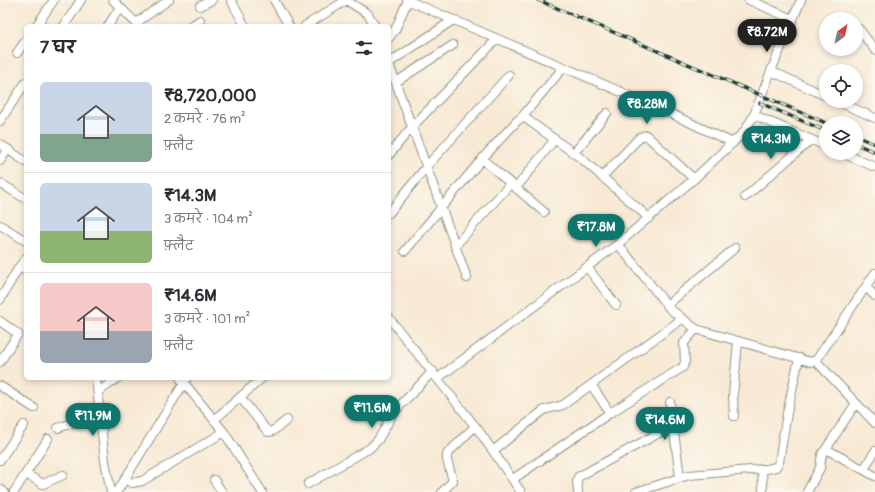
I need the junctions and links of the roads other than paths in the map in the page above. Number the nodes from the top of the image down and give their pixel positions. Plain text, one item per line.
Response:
1 (54, 0) edge
2 (81, 0) edge
3 (113, 0) edge
4 (169, 0) edge
5 (212, 0) edge
6 (230, 0) edge
7 (274, 0) edge
8 (346, 0) edge
9 (408, 0) edge
10 (749, 0) edge
11 (801, 0) edge
12 (200, 6) dead end
13 (120, 7) junction
14 (792, 19) junction
15 (200, 20) dead end
16 (453, 20) junction
17 (39, 24) edge
18 (65, 24) edge
19 (109, 24) edge
20 (137, 24) edge
21 (139, 24) edge
22 (194, 24) edge
23 (244, 24) edge
24 (288, 24) edge
25 (308, 24) edge
26 (374, 24) edge
27 (863, 34) edge
28 (391, 35) edge
29 (497, 39) junction
30 (24, 43) edge
31 (453, 45) dead end
32 (875, 50) edge
33 (17, 53) dead end
34 (391, 62) edge
35 (391, 68) edge
36 (563, 68) junction
37 (771, 71) junction
38 (509, 75) dead end
39 (396, 82) junction
40 (24, 85) edge
41 (819, 93) edge
42 (853, 108) edge
43 (607, 113) dead end
44 (754, 115) junction
45 (521, 118) junction
46 (875, 118) edge
47 (0, 121) edge
48 (411, 128) junction
49 (555, 139) junction
50 (811, 140) junction
51 (733, 143) junction
52 (819, 143) edge
53 (0, 144) edge
54 (8, 149) junction
55 (391, 153) edge
56 (574, 153) junction
57 (482, 159) junction
58 (858, 160) edge
59 (0, 161) edge
60 (24, 161) edge
61 (427, 166) junction
62 (875, 167) edge
63 (602, 177) junction
64 (694, 179) junction
65 (0, 182) edge
66 (513, 186) junction
67 (745, 197) dead end
68 (24, 198) edge
69 (441, 206) junction
70 (391, 211) edge
71 (544, 212) dead end
72 (649, 218) junction
73 (0, 225) edge
74 (24, 240) edge
75 (618, 244) junction
76 (455, 246) junction
77 (735, 248) dead end
78 (405, 251) dead end
79 (587, 267) junction
80 (23, 269) edge
81 (875, 273) edge
82 (467, 278) dead end
83 (866, 287) junction
84 (1, 296) edge
85 (875, 296) edge
86 (616, 305) dead end
87 (667, 305) junction
88 (682, 319) junction
89 (391, 320) edge
90 (0, 321) edge
91 (696, 329) junction
92 (738, 342) junction
93 (799, 358) junction
94 (816, 361) junction
95 (0, 362) edge
96 (436, 375) junction
97 (96, 380) edge
98 (115, 380) edge
99 (183, 380) edge
100 (260, 380) edge
101 (0, 386) edge
102 (592, 386) junction
103 (98, 392) junction
104 (240, 397) junction
105 (670, 402) dead end
106 (856, 403) junction
107 (34, 408) dead end
108 (101, 413) junction
109 (610, 413) junction
110 (734, 416) dead end
111 (214, 420) junction
112 (287, 420) dead end
113 (875, 423) edge
114 (24, 425) dead end
115 (475, 426) junction
116 (672, 426) junction
117 (58, 428) dead end
118 (224, 432) junction
119 (48, 439) dead end
120 (826, 449) junction
121 (493, 451) junction
122 (875, 451) edge
123 (0, 460) edge
124 (864, 468) junction
125 (763, 469) junction
126 (26, 474) junction
127 (63, 475) dead end
128 (875, 476) edge
129 (680, 477) junction
130 (125, 479) junction
131 (513, 479) junction
132 (214, 480) dead end
133 (308, 484) dead end
134 (0, 489) edge
135 (4, 492) edge
136 (14, 492) edge
137 (111, 492) edge
138 (117, 492) edge
139 (222, 492) edge
140 (262, 492) edge
141 (442, 492) edge
142 (522, 492) edge
143 (578, 492) edge
144 (636, 492) edge
145 (763, 492) edge
146 (807, 492) edge

1 - 17 street
2 - 18 street
3 - 13 street
4 - 21 street
5 - 12 street
6 - 23 street
7 - 24 street
8 - 25 street
8 - 26 street
9 - 16 street
9 - 28 street
10 - 14 street
11 - 14 street
13 - 19 street
13 - 20 street
14 - 37 street
15 - 22 street
16 - 29 street
16 - 34 street
27 - 32 street
29 - 36 street
29 - 48 street
30 - 33 street
31 - 39 street
35 - 39 street
36 - 45 street
36 - 51 street
37 - 41 street
37 - 44 street
38 - 61 street
39 - 48 street
40 - 47 street
42 - 46 street
43 - 56 street
44 - 50 street
44 - 51 street
45 - 49 street
45 - 57 street
48 - 55 street
48 - 61 street
49 - 56 street
49 - 66 street
50 - 52 street
50 - 67 street
51 - 64 street
53 - 54 street
54 - 59 street
54 - 60 street
56 - 63 street
57 - 66 street
57 - 69 street
58 - 62 street
61 - 69 street
61 - 70 street
63 - 64 street
63 - 72 street
64 - 72 street
65 - 68 street
66 - 71 street
66 - 76 street
69 - 76 street
69 - 78 street
72 - 75 street
73 - 74 street
75 - 79 street
75 - 87 street
76 - 82 street
77 - 87 street
79 - 86 street
79 - 96 street
80 - 84 street
81 - 83 street
83 - 85 street
83 - 94 street
87 - 88 street
88 - 91 street
88 - 102 street
89 - 96 street
90 - 95 street
91 - 92 street
91 - 109 street
92 - 93 street
92 - 110 street
93 - 94 street
93 - 125 street
94 - 106 street
96 - 115 street
96 - 133 street
97 - 103 street
98 - 103 street
99 - 111 street
99 - 130 street
100 - 104 street
101 - 107 street
102 - 109 street
102 - 121 street
103 - 108 street
104 - 111 street
104 - 112 street
105 - 116 street
106 - 113 street
106 - 120 street
108 - 117 street
108 - 137 street
109 - 131 street
111 - 118 street
114 - 123 street
115 - 121 street
115 - 141 street
116 - 129 street
116 - 143 street
118 - 130 street
118 - 140 street
119 - 126 street
120 - 124 street
120 - 146 street
121 - 131 street
122 - 124 street
124 - 128 street
125 - 129 street
125 - 145 street
126 - 127 street
126 - 136 street
129 - 144 street
130 - 138 street
131 - 142 street
132 - 139 street
134 - 135 street

